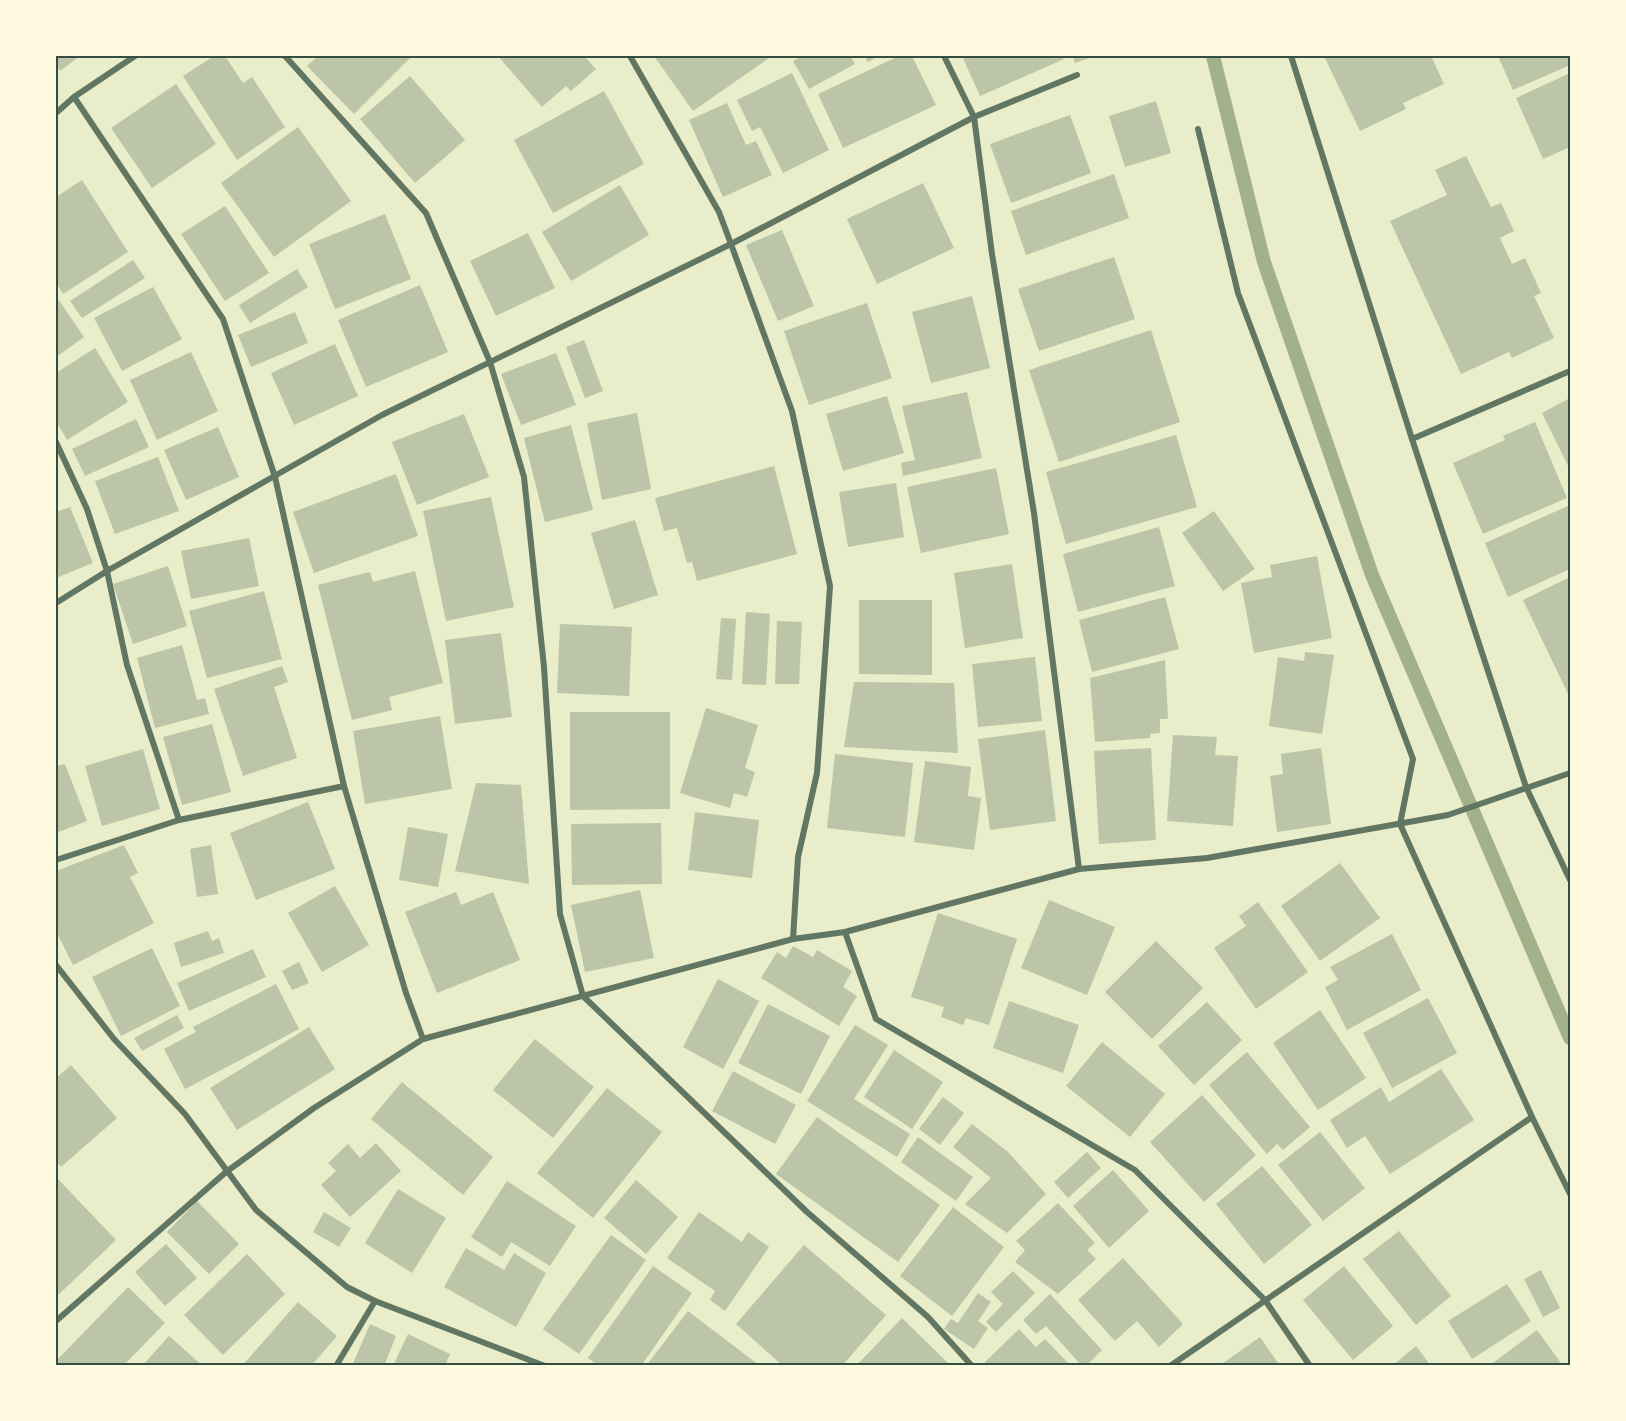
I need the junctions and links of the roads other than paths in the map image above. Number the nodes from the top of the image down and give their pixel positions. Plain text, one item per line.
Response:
1 (135, 56) edge
2 (285, 56) edge
3 (630, 56) edge
4 (944, 56) edge
5 (1291, 56) edge
6 (1077, 75) dead end
7 (74, 97) junction
8 (56, 113) edge
9 (974, 117) junction
10 (1198, 129) dead end
11 (730, 244) junction
12 (490, 362) junction
13 (1570, 372) edge
14 (1412, 439) junction
15 (56, 442) edge
16 (275, 477) junction
17 (107, 571) junction
18 (56, 603) edge
19 (1570, 773) edge
20 (344, 786) junction
21 (1526, 787) junction
22 (179, 820) junction
23 (1400, 824) junction
24 (56, 860) edge
25 (1079, 869) junction
26 (1570, 880) edge
27 (845, 932) junction
28 (793, 939) junction
29 (56, 965) edge
30 (583, 996) junction
31 (423, 1039) junction
32 (1532, 1116) junction
33 (226, 1172) junction
34 (1570, 1194) edge
35 (1265, 1300) junction
36 (375, 1301) junction
37 (56, 1321) edge
38 (336, 1365) edge
39 (545, 1365) edge
40 (972, 1365) edge
41 (1170, 1365) edge
42 (1310, 1365) edge

1 - 7 street
2 - 12 street
3 - 11 street
4 - 9 street
5 - 14 street
6 - 9 street
7 - 8 street
7 - 16 street
9 - 11 street
9 - 25 street
10 - 23 street
11 - 12 street
11 - 28 street
12 - 16 street
12 - 30 street
13 - 14 street
14 - 21 street
15 - 17 street
16 - 17 street
16 - 20 street
17 - 18 street
17 - 22 street
19 - 21 street
20 - 22 street
20 - 31 street
21 - 23 street
21 - 26 street
22 - 24 street
23 - 25 street
23 - 32 street
25 - 27 street
27 - 28 street
27 - 35 street
28 - 30 street
29 - 33 street
30 - 31 street
30 - 40 street
31 - 33 street
32 - 34 street
32 - 35 street
33 - 36 street
33 - 37 street
35 - 41 street
35 - 42 street
36 - 38 street
36 - 39 street

